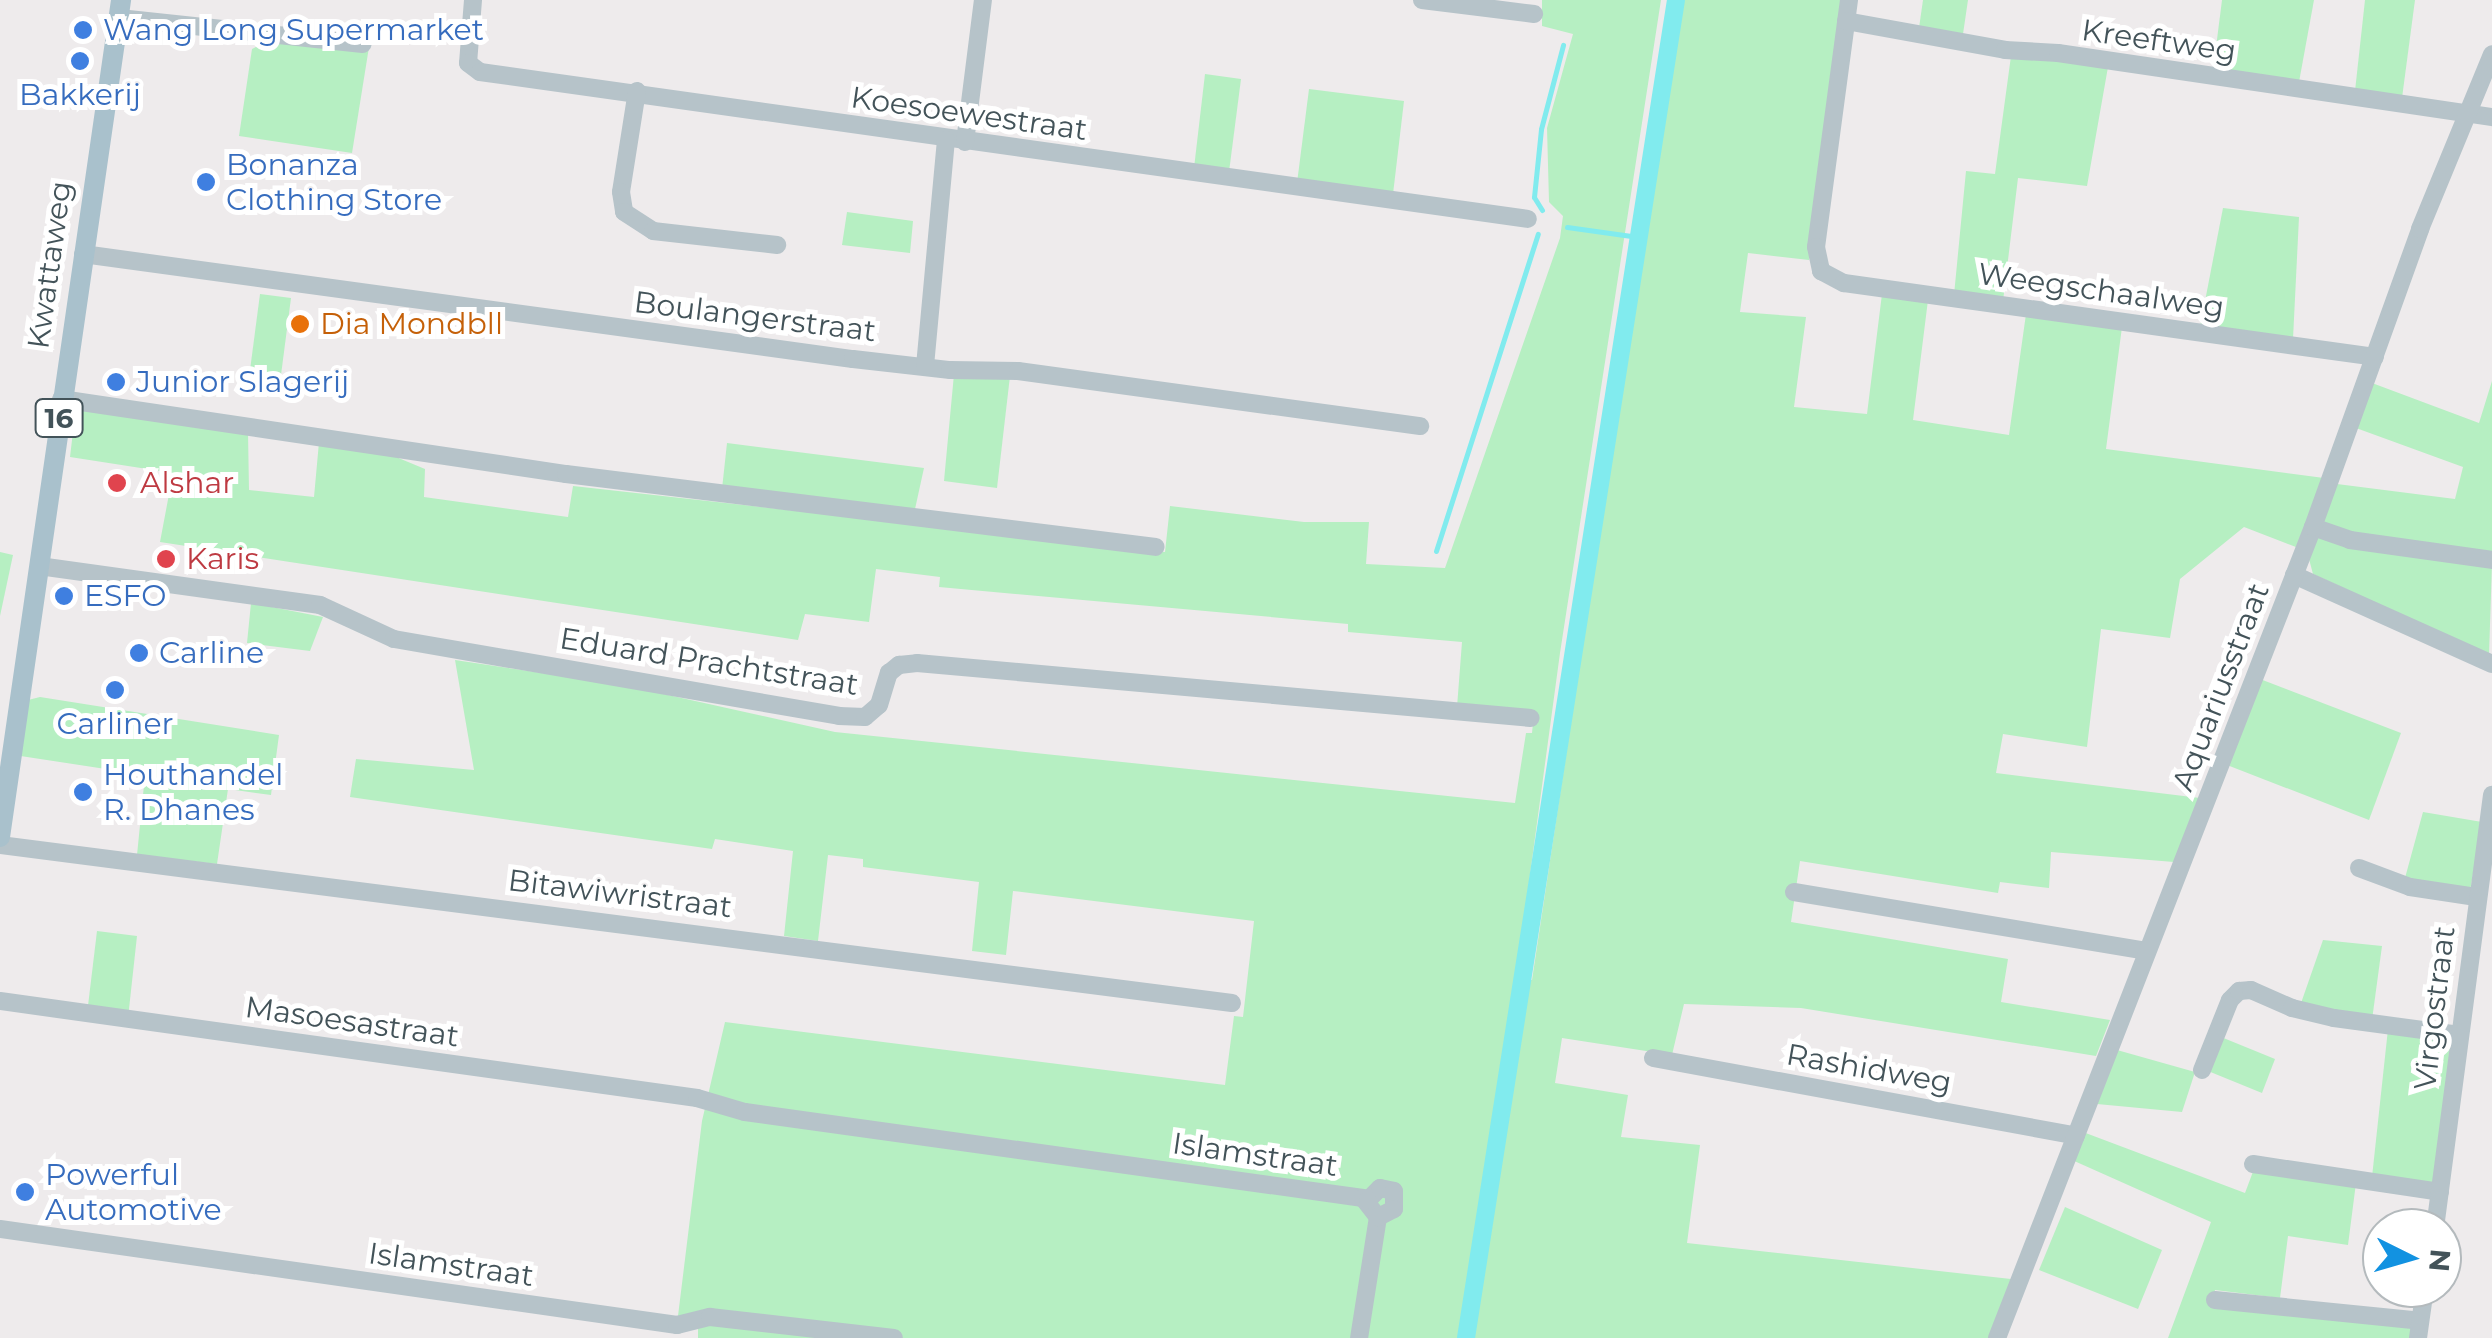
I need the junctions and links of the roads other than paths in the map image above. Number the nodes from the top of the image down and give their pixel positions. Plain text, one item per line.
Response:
1 (473, 0) edge
2 (983, 0) edge
3 (1422, 0) edge
4 (1849, 0) edge
5 (120, 9) edge
6 (1534, 14) dead end
7 (1846, 21) junction
8 (362, 44) dead end
9 (2492, 54) edge
10 (637, 91) junction
11 (2465, 113) junction
12 (2492, 117) edge
13 (955, 141) junction
14 (1528, 219) dead end
15 (777, 245) dead end
16 (83, 254) junction
17 (2376, 357) junction
18 (925, 366) junction
19 (61, 400) junction
20 (1420, 426) dead end
21 (2313, 527) junction
22 (1156, 547) dead end
23 (2492, 560) edge
24 (39, 566) junction
25 (2294, 575) junction
26 (2492, 664) edge
27 (1531, 718) dead end
28 (2492, 795) edge
29 (0, 837) edge
30 (0, 845) edge
31 (2359, 868) dead end
32 (1794, 892) dead end
33 (2476, 898) junction
34 (2146, 951) junction
35 (0, 1001) edge
36 (1232, 1003) dead end
37 (2460, 1036) junction
38 (1653, 1058) dead end
39 (2202, 1070) dead end
40 (697, 1098) joint
41 (2076, 1136) junction
42 (2252, 1164) dead end
43 (2440, 1192) junction
44 (2438, 1208) edge
45 (0, 1229) edge
46 (2215, 1300) dead end
47 (2419, 1329) edge
48 (894, 1338) edge
49 (1360, 1338) edge
50 (1997, 1338) edge

1 - 10 street, Koesoewestraat
2 - 13 street
3 - 6 street
4 - 7 street
5 - 8 street
5 - 16 main road, Kwattaweg / 16
7 - 11 street, Kreeftweg
7 - 17 street, Weegschaalweg
9 - 11 street, Aquariusstraat
10 - 13 street, Koesoewestraat
10 - 15 street
11 - 12 street, Kreeftweg
11 - 17 street, Aquariusstraat
13 - 14 street, Koesoewestraat
13 - 18 street
16 - 18 street, Boulangerstraat
16 - 19 main road, Kwattaweg / 16
17 - 21 street, Aquariusstraat
18 - 20 street, Boulangerstraat
19 - 22 street
19 - 24 main road, Kwattaweg / 16
21 - 23 street
21 - 25 street, Aquariusstraat
24 - 27 street, Eduard Prachtstraat
24 - 29 main road, Kwattaweg / 16
25 - 26 street
25 - 34 street, Aquariusstraat
28 - 33 street, Virgostraat
30 - 36 street, Bitawiwristraat
31 - 33 street
32 - 34 street
33 - 37 street, Virgostraat
34 - 41 street, Aquariusstraat
35 - 40 street, Masoesastraat
37 - 39 street
37 - 43 street, Virgostraat
38 - 41 street, Rashidweg
40 - 49 street, Islamstraat
41 - 50 street, Aquariusstraat
42 - 43 street
43 - 44 street, Virgostraat
45 - 48 street, Islamstraat
46 - 47 street

